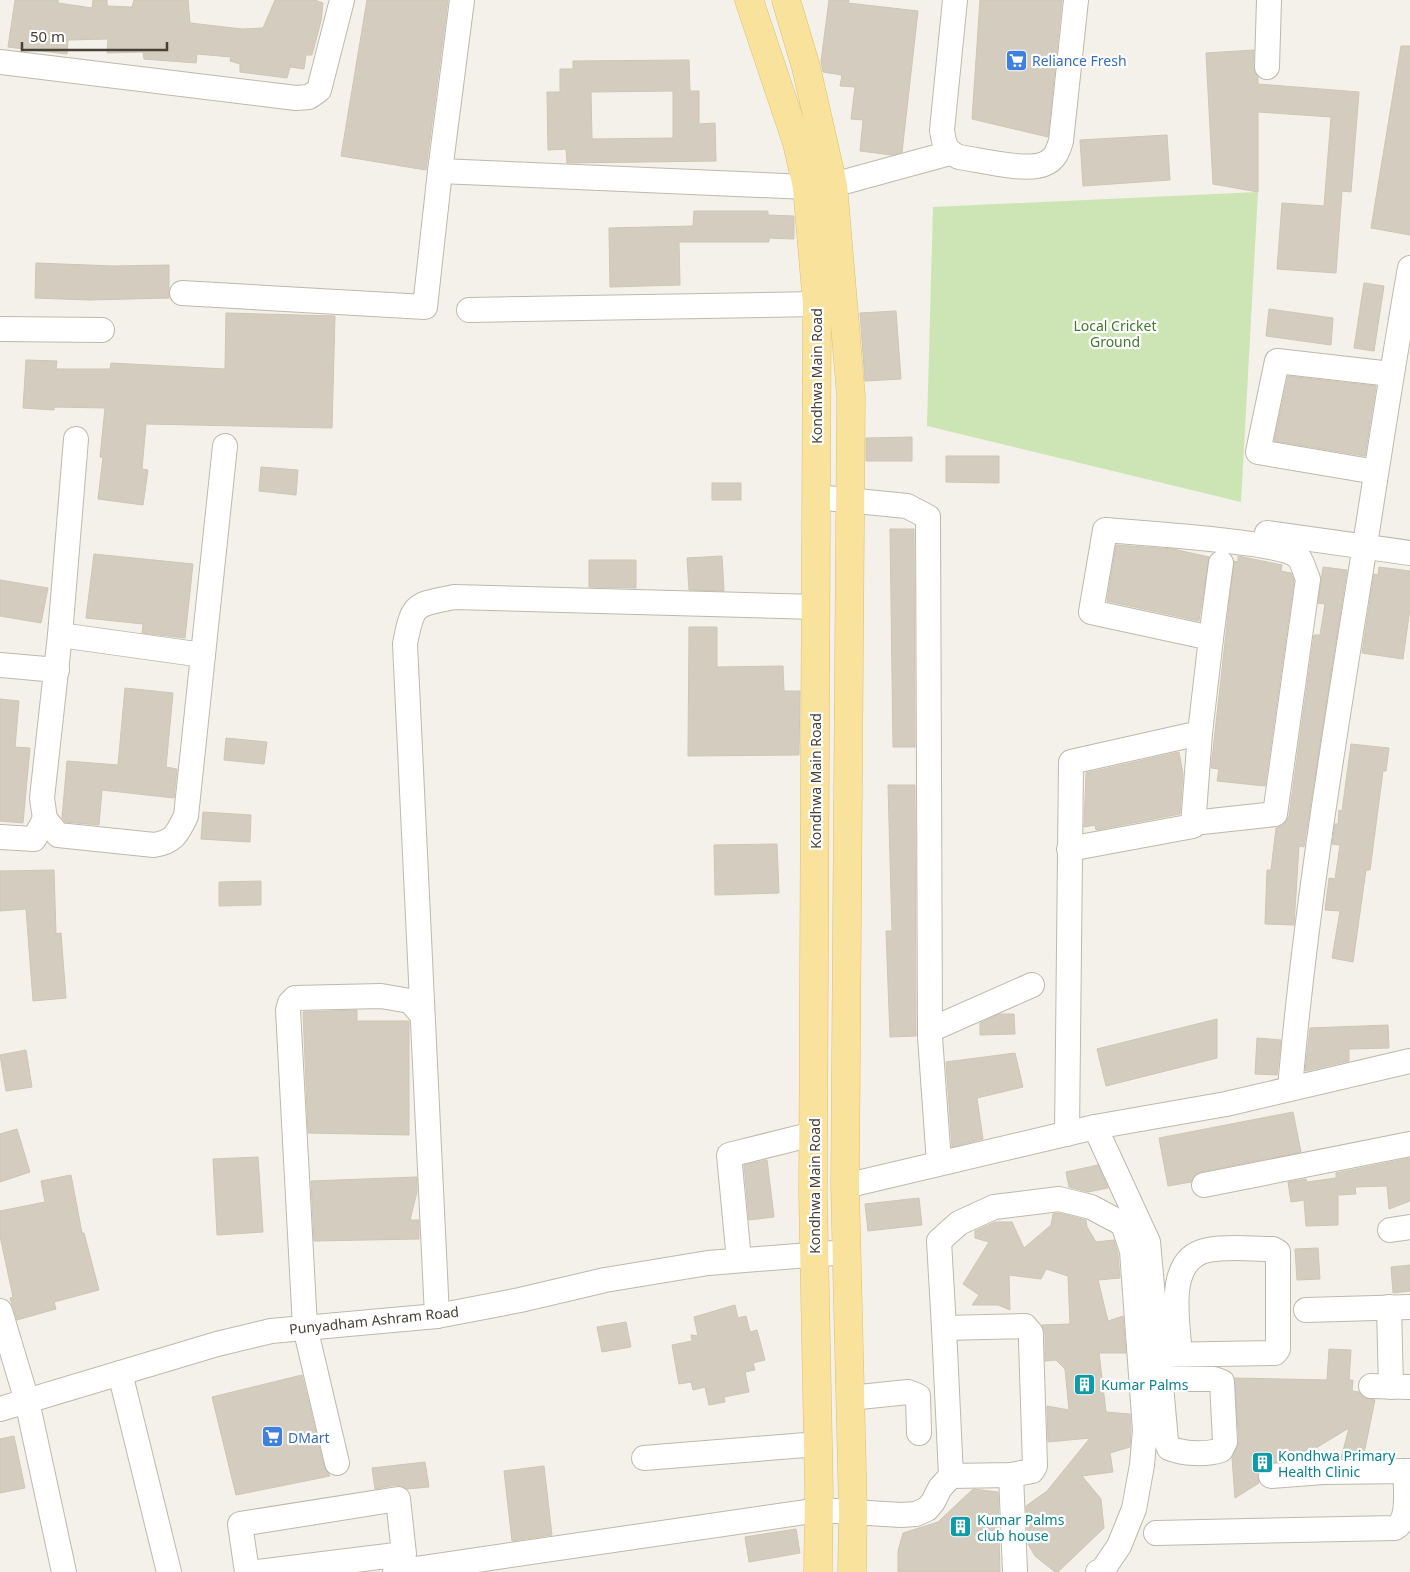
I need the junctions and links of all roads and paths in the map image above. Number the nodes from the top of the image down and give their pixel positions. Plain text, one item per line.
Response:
1 (342, 0) edge
2 (462, 0) edge
3 (749, 0) edge
4 (786, 0) edge
5 (955, 0) edge
6 (1076, 0) edge
7 (1269, 0) edge
8 (0, 62) edge
9 (1267, 67) dead end
10 (950, 153) junction
11 (440, 171) junction
12 (820, 186) junction
13 (1410, 268) edge
14 (182, 293) dead end
15 (816, 304) junction
16 (470, 310) dead end
17 (0, 329) edge
18 (102, 330) dead end
19 (1391, 374) junction
20 (76, 439) dead end
21 (225, 446) dead end
22 (1376, 472) junction
23 (816, 498) junction
24 (851, 500) junction
25 (1265, 533) dead end
26 (1364, 548) junction
27 (1410, 553) edge
28 (1221, 563) dead end
29 (816, 606) junction
30 (60, 635) junction
31 (1211, 638) junction
32 (203, 655) junction
33 (0, 664) edge
34 (57, 670) junction
35 (1200, 733) junction
36 (45, 819) junction
37 (1193, 823) junction
38 (0, 837) edge
39 (1069, 849) junction
40 (1032, 985) dead end
41 (422, 1015) junction
42 (930, 1030) junction
43 (1410, 1061) edge
44 (1290, 1088) junction
45 (1095, 1127) junction
46 (813, 1134) junction
47 (1068, 1134) junction
48 (1410, 1144) edge
49 (939, 1164) junction
50 (1204, 1184) dead end
51 (845, 1186) junction
52 (846, 1252) junction
53 (814, 1255) junction
54 (739, 1260) junction
55 (1399, 1307) edge
56 (1306, 1310) dead end
57 (0, 1311) edge
58 (437, 1316) junction
59 (305, 1327) junction
60 (944, 1328) junction
61 (1165, 1364) junction
62 (120, 1373) junction
63 (1391, 1387) edge
64 (850, 1398) junction
65 (27, 1401) junction
66 (0, 1409) edge
67 (919, 1433) dead end
68 (818, 1444) junction
69 (644, 1458) dead end
70 (337, 1464) dead end
71 (1407, 1471) edge
72 (1011, 1475) junction
73 (951, 1476) junction
74 (1270, 1476) dead end
75 (819, 1510) junction
76 (852, 1512) junction
77 (1156, 1533) dead end
78 (1015, 1565) edge
79 (331, 1567) edge
80 (64, 1572) edge
81 (169, 1572) edge
82 (248, 1572) edge
83 (258, 1572) edge
84 (395, 1572) edge
85 (818, 1572) edge
86 (852, 1572) edge
87 (1034, 1572) edge
88 (1098, 1572) edge

1 - 8 street
2 - 11 street
3 - 12 main road, Kondhwa Main Road
4 - 12 main road, Kondhwa Main Road
5 - 10 street
6 - 10 street
7 - 9 street
10 - 12 street
11 - 12 street
11 - 14 street
12 - 15 main road, Kondhwa Main Road
12 - 24 main road, Kondhwa Main Road
13 - 19 street
15 - 16 street
15 - 23 main road, Kondhwa Main Road
17 - 18 street
19 - 22 street
19 - 22 street
20 - 30 street
21 - 32 street
22 - 26 street
23 - 24 street
23 - 29 main road, Kondhwa Main Road
24 - 42 street
24 - 51 main road, Kondhwa Main Road
25 - 26 street
26 - 27 street
26 - 44 street
28 - 31 street
29 - 41 street
29 - 46 main road, Kondhwa Main Road
30 - 32 street
30 - 34 street
31 - 35 street
31 - 37 street
32 - 36 street
33 - 34 street
34 - 36 street
35 - 37 street
35 - 39 street
36 - 38 street
37 - 39 street
39 - 47 street
40 - 42 street
41 - 58 street
41 - 59 street
42 - 49 street
43 - 44 street
44 - 45 street
45 - 47 street
45 - 61 street
46 - 53 main road, Kondhwa Main Road
46 - 54 street
47 - 49 street
48 - 50 street
49 - 51 street
51 - 52 main road, Kondhwa Main Road
52 - 53 street, Punyadham Ashram Road
52 - 64 main road, Kondhwa Main Road
53 - 54 street, Punyadham Ashram Road
53 - 68 main road, Kondhwa Main Road
54 - 58 street, Punyadham Ashram Road
55 - 56 street
55 - 63 street
57 - 65 street
58 - 59 street, Punyadham Ashram Road
59 - 62 street, Punyadham Ashram Road
59 - 70 street
60 - 72 street
60 - 73 street
60 - 88 street
61 - 61 street
62 - 65 street, Punyadham Ashram Road
62 - 81 street
64 - 67 street
64 - 76 main road, Kondhwa Main Road
65 - 66 street, Punyadham Ashram Road
65 - 80 street
68 - 69 street
68 - 75 main road, Kondhwa Main Road
71 - 74 street
71 - 77 street
72 - 73 street
72 - 78 street
73 - 76 street
75 - 76 street
75 - 84 street
75 - 85 main road, Kondhwa Main Road
76 - 86 main road, Kondhwa Main Road
78 - 87 street
79 - 82 street
79 - 83 street

